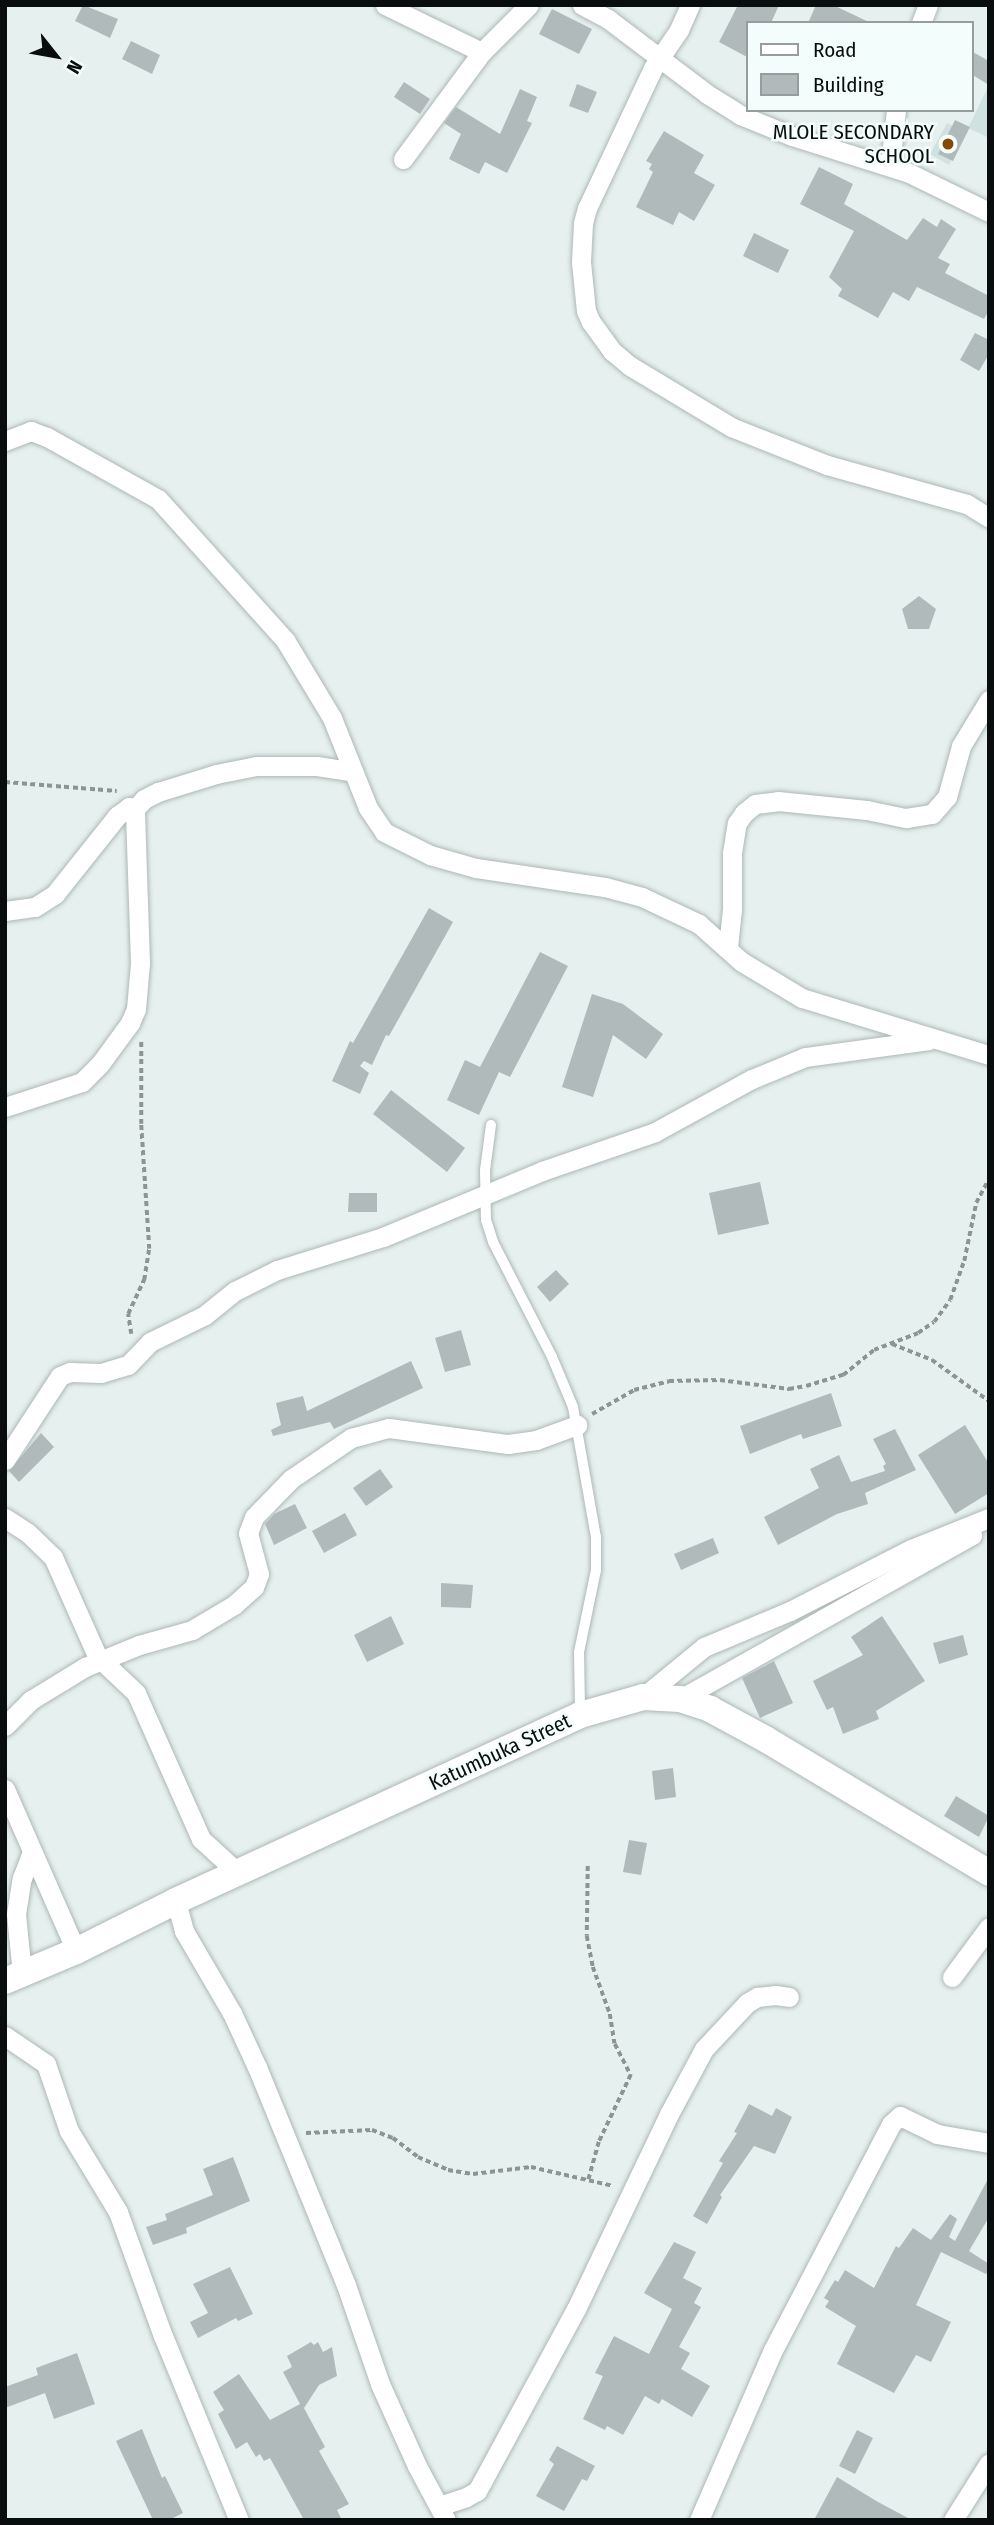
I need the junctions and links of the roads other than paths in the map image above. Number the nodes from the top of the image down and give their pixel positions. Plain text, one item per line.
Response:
1 (385, 5) edge
2 (529, 5) edge
3 (582, 5) edge
4 (690, 5) edge
5 (482, 52) junction
6 (659, 57) junction
7 (896, 112) edge
8 (403, 159) dead end
9 (890, 165) junction
10 (989, 212) edge
11 (5, 441) edge
12 (989, 518) edge
13 (989, 700) edge
14 (353, 772) junction
15 (135, 809) junction
16 (5, 911) edge
17 (728, 947) junction
18 (936, 1040) junction
19 (989, 1055) edge
20 (5, 1107) edge
21 (491, 1125) dead end
22 (484, 1196) junction
23 (577, 1425) junction
24 (5, 1460) edge
25 (5, 1518) edge
26 (989, 1518) edge
27 (989, 1525) edge
28 (100, 1660) junction
29 (643, 1697) junction
30 (680, 1699) junction
31 (580, 1716) junction
32 (5, 1726) edge
33 (5, 1789) edge
34 (31, 1854) junction
35 (237, 1873) junction
36 (989, 1873) edge
37 (176, 1901) junction
38 (989, 1927) edge
39 (76, 1951) junction
40 (952, 1977) dead end
41 (14, 1978) edge
42 (789, 1997) dead end
43 (5, 2036) edge
44 (989, 2143) edge
45 (989, 2463) edge
46 (442, 2513) edge
47 (239, 2520) edge
48 (699, 2520) edge
49 (954, 2520) edge

1 - 5 street
2 - 5 street
3 - 6 street
4 - 6 street
5 - 8 street
6 - 9 street
6 - 12 street
7 - 9 street
9 - 10 street
11 - 14 street
13 - 17 street
14 - 15 street
14 - 17 street
15 - 16 street
15 - 20 street
17 - 18 street
18 - 19 street
18 - 22 street
21 - 22 lane
22 - 23 lane
22 - 24 street
23 - 28 street
23 - 31 lane
25 - 28 street
26 - 29 street
27 - 30 street
28 - 32 street
28 - 35 street
29 - 30 main road, Katumbuka Street
29 - 31 main road, Katumbuka Street
30 - 36 main road, Katumbuka Street
31 - 35 main road, Katumbuka Street
33 - 34 street
34 - 39 street
34 - 41 street
35 - 37 main road, Katumbuka Street
37 - 39 main road, Katumbuka Street
37 - 46 street
38 - 40 street
39 - 41 main road, Katumbuka Street
42 - 46 street
43 - 47 street
44 - 48 street
45 - 49 street

